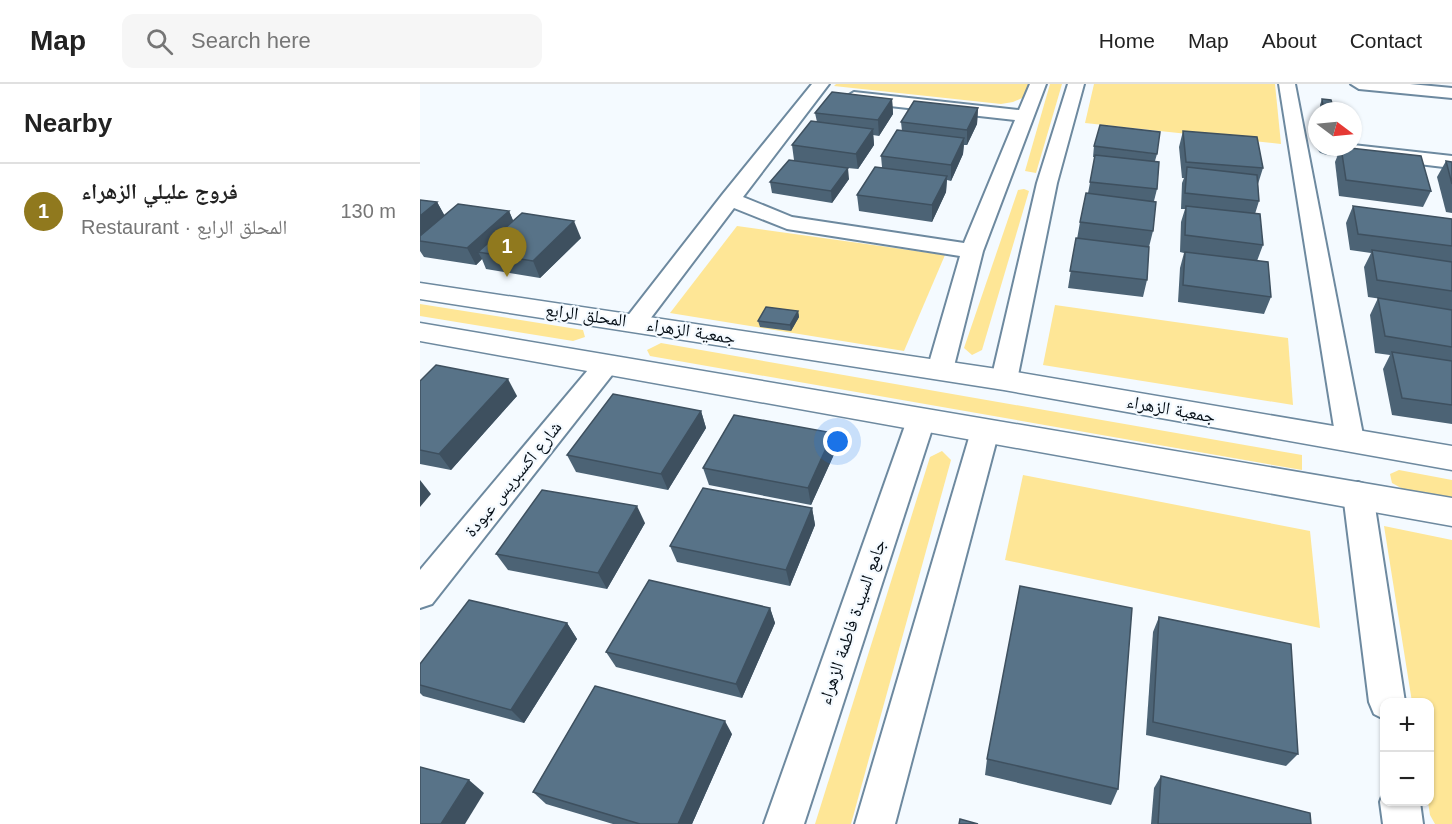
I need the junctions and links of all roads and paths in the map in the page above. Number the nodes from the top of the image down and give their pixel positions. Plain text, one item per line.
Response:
1 (1038, 84) edge
2 (1076, 84) edge
3 (1287, 84) edge
4 (1359, 84) edge
5 (818, 88) edge
6 (1452, 93) edge
7 (1025, 116) junction
8 (1306, 145) edge
9 (1362, 151) edge
10 (1452, 162) edge
11 (1001, 177) junction
12 (1047, 183) junction
13 (729, 199) junction
14 (972, 250) junction
15 (420, 291) edge
16 (635, 322) junction
17 (420, 332) edge
18 (607, 364) junction
19 (940, 370) junction
20 (1004, 380) junction
21 (921, 420) junction
22 (985, 431) junction
23 (1350, 440) junction
24 (1452, 458) edge
25 (1358, 494) junction
26 (1452, 512) edge
27 (420, 594) edge
28 (1386, 698) edge
29 (1401, 806) edge
30 (784, 824) edge
31 (875, 824) edge
32 (1403, 824) edge

1 - 7 street
2 - 12 street
3 - 8 street
4 - 6 street
5 - 7 street
5 - 13 street, المحلق الرابع
7 - 11 street
8 - 23 street
9 - 10 street
11 - 12 street
11 - 14 street
12 - 20 street
13 - 14 street
13 - 16 street, المحلق الرابع
14 - 19 street
15 - 16 street, المحلق الرابع
16 - 18 street
16 - 19 street, جمعية الزهراء
17 - 18 street
18 - 21 street
18 - 27 street, شارع اكسبريس عبودة
19 - 20 street, جمعية الزهراء
20 - 23 street, جمعية الزهراء
21 - 22 street
21 - 30 street, جامع السيدة فاطمة الزهراء
22 - 25 street
22 - 31 street
23 - 24 street, جمعية الزهراء
23 - 25 street
25 - 26 street
25 - 28 street
29 - 32 street

